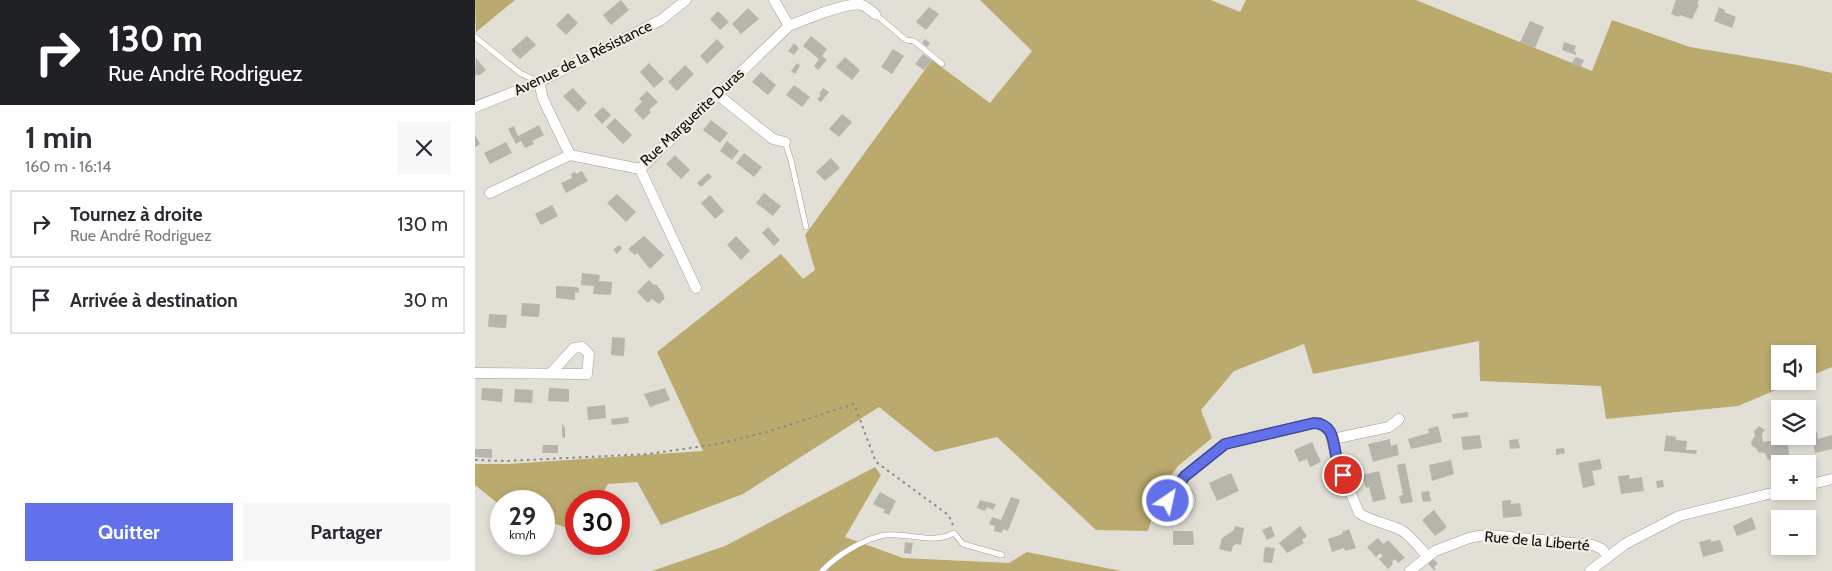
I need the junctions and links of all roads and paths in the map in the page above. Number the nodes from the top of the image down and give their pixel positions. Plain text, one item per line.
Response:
1 (687, 0) edge
2 (774, 0) edge
3 (875, 14) joint
4 (789, 26) junction
5 (475, 37) edge
6 (942, 64) dead end
7 (539, 82) junction
8 (718, 95) junction
9 (475, 107) edge
10 (785, 142) joint
11 (570, 155) junction
12 (640, 169) junction
13 (490, 193) dead end
14 (806, 227) dead end
15 (696, 288) dead end
16 (475, 373) edge
17 (551, 373) dead end
18 (1399, 419) dead end
19 (1333, 439) junction
20 (475, 460) edge
21 (1832, 479) edge
22 (1816, 483) edge
23 (1179, 490) dead end
24 (1771, 493) edge
25 (954, 533) junction
26 (1002, 556) dead end
27 (1427, 556) junction
28 (1608, 557) junction
29 (822, 571) edge
30 (1410, 571) edge
31 (1590, 571) edge

1 - 7 street, Avenue de la Résistance
2 - 4 street
3 - 4 street
3 - 6 lane
4 - 8 street, Rue Marguerite Duras
5 - 7 lane
7 - 9 street, Avenue de la Résistance
7 - 11 street
8 - 10 street
8 - 12 street, Rue Marguerite Duras
10 - 14 lane
11 - 12 street, Rue Marguerite Duras
11 - 13 street
12 - 15 street
16 - 17 street
18 - 19 street
19 - 23 street
19 - 27 street
20 - 25 path
21 - 22 street
24 - 28 street
25 - 26 lane
25 - 29 lane
27 - 28 street, Rue de la Liberté
27 - 30 street, Rue de la Liberté
28 - 31 street

